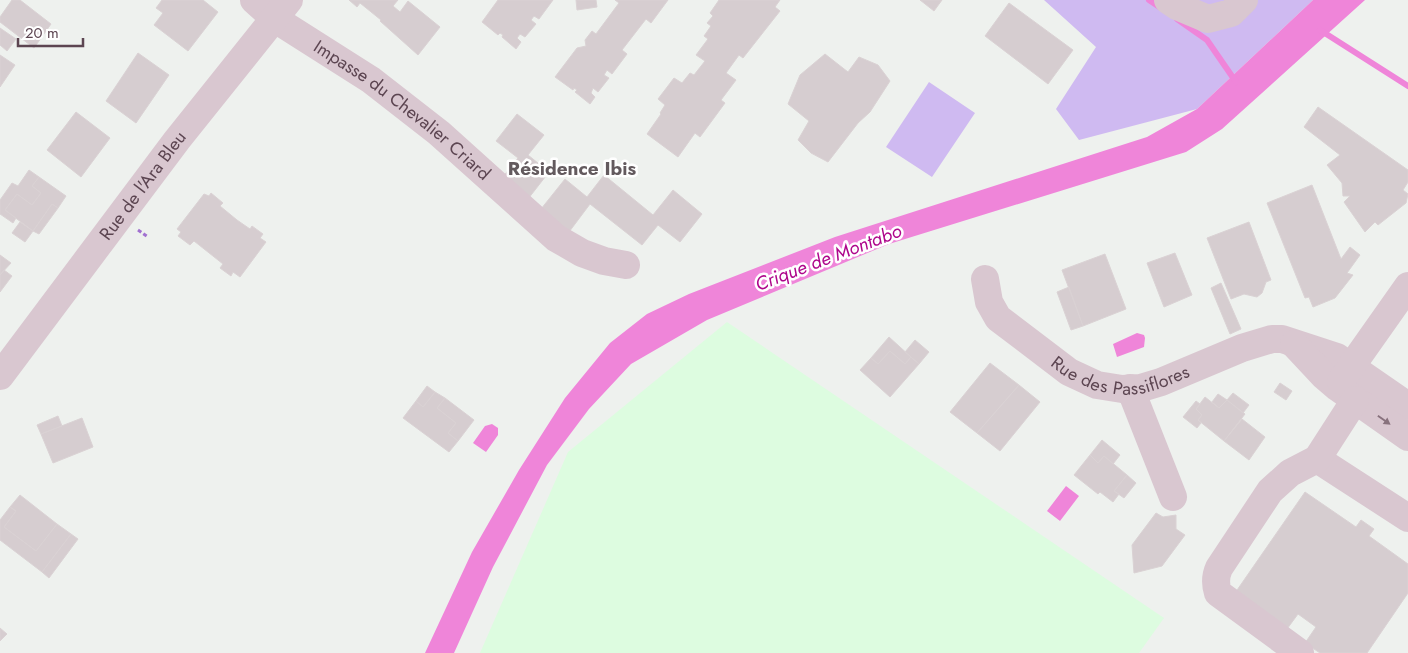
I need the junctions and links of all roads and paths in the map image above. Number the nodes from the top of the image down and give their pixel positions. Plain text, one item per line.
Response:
1 (254, 0) edge
2 (1168, 0) edge
3 (1244, 0) edge
4 (282, 10) edge
5 (626, 265) dead end
6 (985, 279) dead end
7 (1408, 286) edge
8 (0, 376) edge
9 (1348, 384) junction
10 (1130, 388) junction
11 (1408, 406) edge
12 (1408, 437) edge
13 (1317, 459) junction
14 (1173, 497) dead end
15 (1408, 518) edge
16 (1300, 653) edge

1 - 4 street, Impasse du Chevalier Criard
2 - 3 street
4 - 5 street, Impasse du Chevalier Criard
4 - 8 street, Rue de l'Ara Bleu
6 - 10 street, Rue des Passiflores
7 - 9 street
9 - 10 street, Rue des Passiflores
9 - 11 street, Rue des Passiflores
9 -> 12 street, Rue des Passiflores
9 - 13 street
10 - 14 street
13 - 15 street
13 - 16 street

